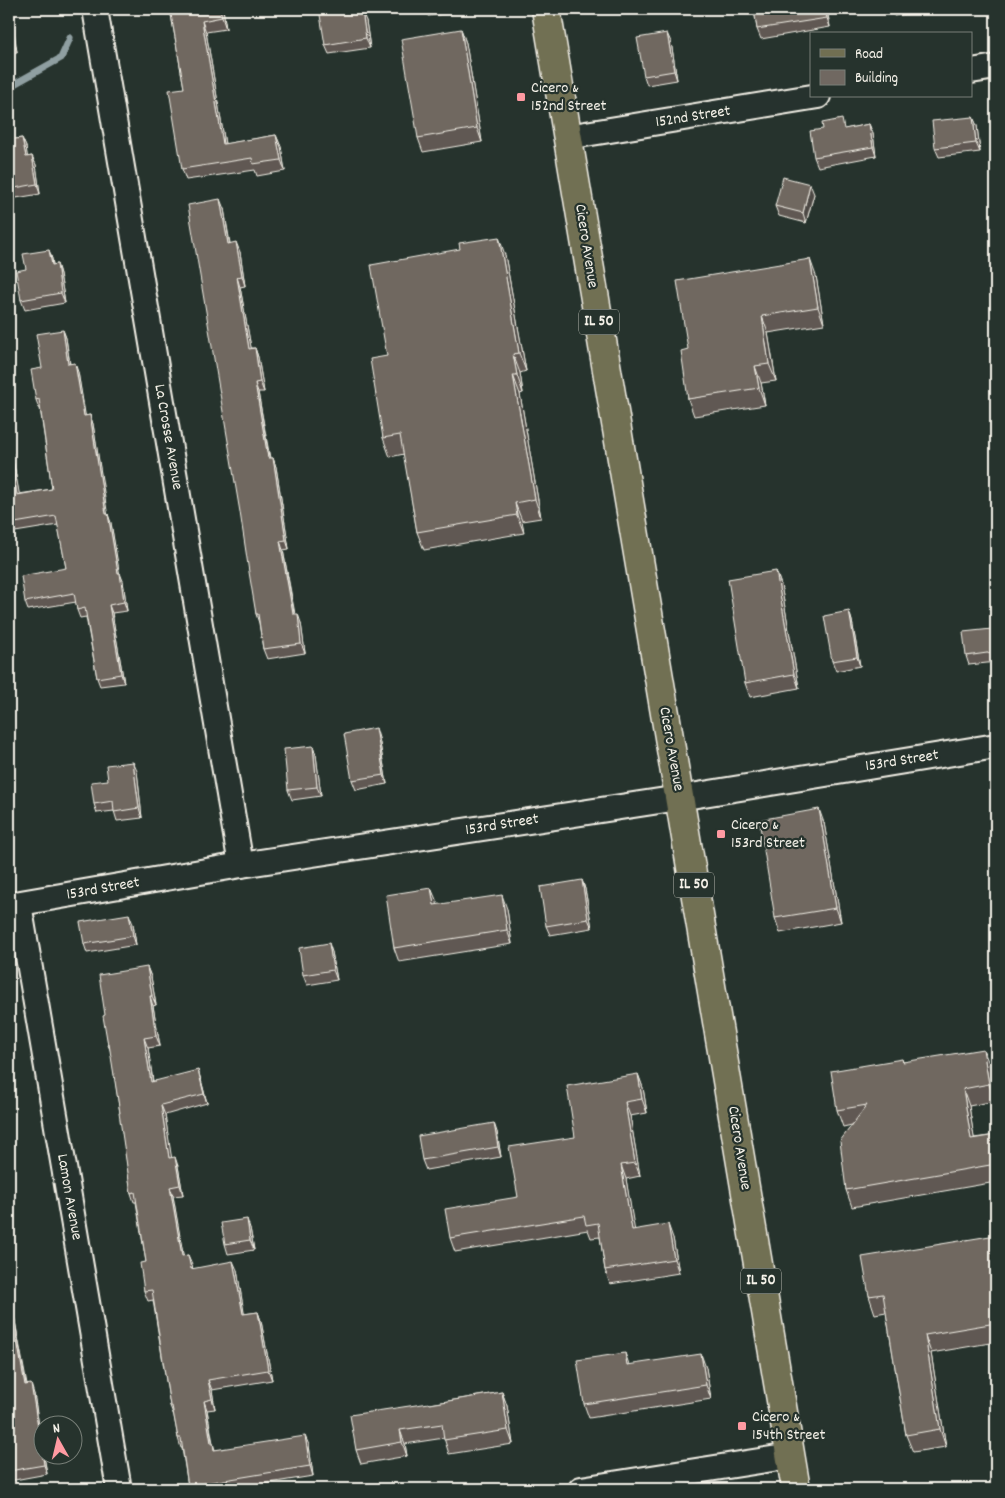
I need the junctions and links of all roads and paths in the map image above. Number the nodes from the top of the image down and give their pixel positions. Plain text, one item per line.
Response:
1 (95, 9) edge
2 (546, 9) edge
3 (996, 67) edge
4 (972, 71) edge
5 (810, 97) edge
6 (568, 137) junction
7 (996, 746) edge
8 (679, 798) junction
9 (241, 865) junction
10 (14, 905) edge
11 (790, 1456) junction
12 (119, 1489) edge
13 (582, 1489) edge
14 (796, 1489) edge

1 - 9 street, La Crosse Avenue
2 - 6 main road, Cicero Avenue / IL 50
3 - 4 street
5 - 6 street, 152nd Street
6 - 8 main road, Cicero Avenue / IL 50
7 - 8 street, 153rd Street
8 - 9 street, 153rd Street
8 - 11 main road, Cicero Avenue / IL 50
9 - 10 street, 153rd Street
10 - 12 street, Lamon Avenue
11 - 13 street
11 - 14 main road, Cicero Avenue / IL 50

